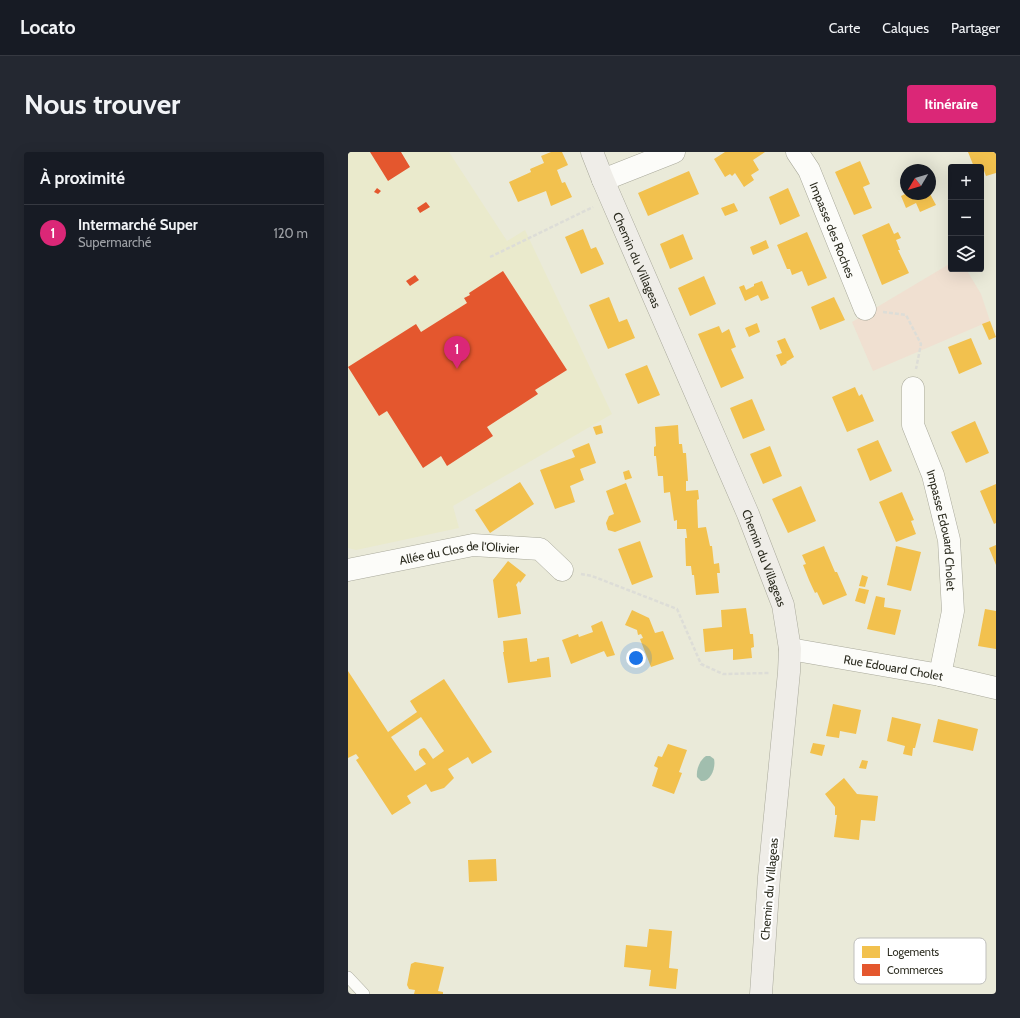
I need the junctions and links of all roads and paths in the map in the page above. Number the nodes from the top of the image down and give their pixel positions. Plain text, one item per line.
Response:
1 (592, 152) edge
2 (674, 152) edge
3 (797, 152) edge
4 (607, 189) junction
5 (490, 257) dead end
6 (865, 309) joint
7 (912, 388) joint
8 (348, 570) edge
9 (562, 570) joint
10 (790, 649) junction
11 (789, 672) junction
12 (940, 675) junction
13 (996, 688) edge
14 (348, 977) edge
15 (364, 994) edge
16 (761, 994) edge

1 - 4 street, Chemin du Villageas
2 - 4 street
3 - 6 street, Impasse des Roches
4 - 5 path
4 - 10 street, Chemin du Villageas
6 - 7 path
7 - 12 street, Impasse Edouard Cholet
8 - 9 street, Allée du Clos de l’Olivier
9 - 11 path
10 - 11 street, Chemin du Villageas
10 - 12 street, Rue Edouard Cholet
11 - 16 street, Chemin du Villageas
12 - 13 street, Rue Edouard Cholet
14 - 15 lane

